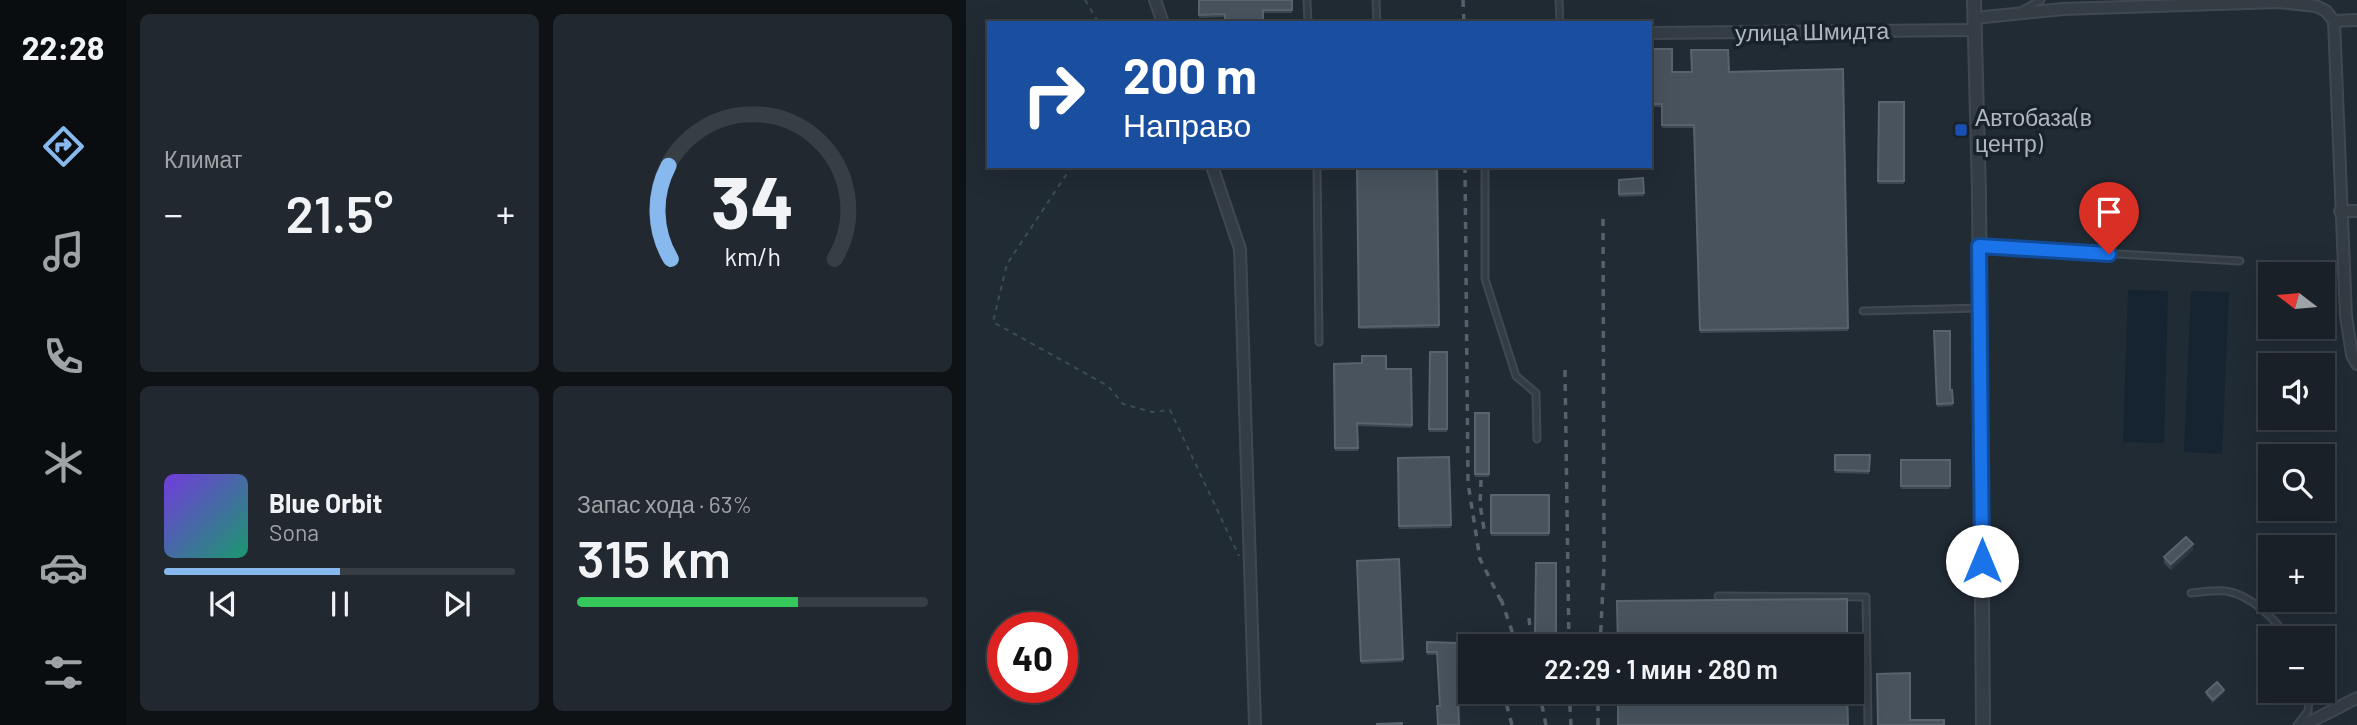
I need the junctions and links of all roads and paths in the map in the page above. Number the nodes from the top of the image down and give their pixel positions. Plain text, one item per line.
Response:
1 (1085, 0) edge
2 (1155, 0) edge
3 (1307, 0) edge
4 (1376, 0) edge
5 (1559, 0) edge
6 (1974, 0) edge
7 (2041, 0) edge
8 (2018, 13) junction
9 (2357, 20) edge
10 (1098, 21) edge
11 (1162, 21) edge
12 (1308, 21) edge
13 (1377, 21) edge
14 (1560, 21) edge
15 (2334, 21) junction
16 (1974, 24) junction
17 (1652, 33) edge
18 (1071, 168) edge
19 (1213, 168) edge
20 (1317, 168) edge
21 (1485, 168) edge
22 (2340, 211) junction
23 (2357, 211) edge
24 (1979, 246) junction
25 (2240, 261) dead end
26 (1980, 308) junction
27 (1863, 311) dead end
28 (2353, 328) edge
29 (1319, 342) dead end
30 (2357, 364) edge
31 (1537, 439) dead end
32 (1240, 559) dead end
33 (2191, 593) dead end
34 (1718, 596) dead end
35 (2280, 626) edge
36 (2357, 698) edge
37 (2309, 703) edge
38 (1255, 725) edge
39 (1868, 725) edge
40 (1983, 725) edge
41 (2298, 725) edge
42 (2304, 725) edge

1 - 10 path
2 - 11 street
3 - 12 lane
4 - 13 lane
5 - 14 lane
6 - 16 street
7 - 8 lane
8 - 15 street, улица Шмидта
8 - 16 street, улица Шмидта
9 - 15 street
15 - 22 street
16 - 17 street, улица Шмидта
16 - 24 street
18 - 32 path
19 - 38 street
20 - 29 lane
21 - 31 lane
22 - 23 street
22 - 28 street
24 - 25 lane
24 - 26 street
26 - 27 lane
26 - 40 street
28 - 30 street
33 - 35 lane
34 - 39 lane
36 - 42 street
37 - 41 lane

